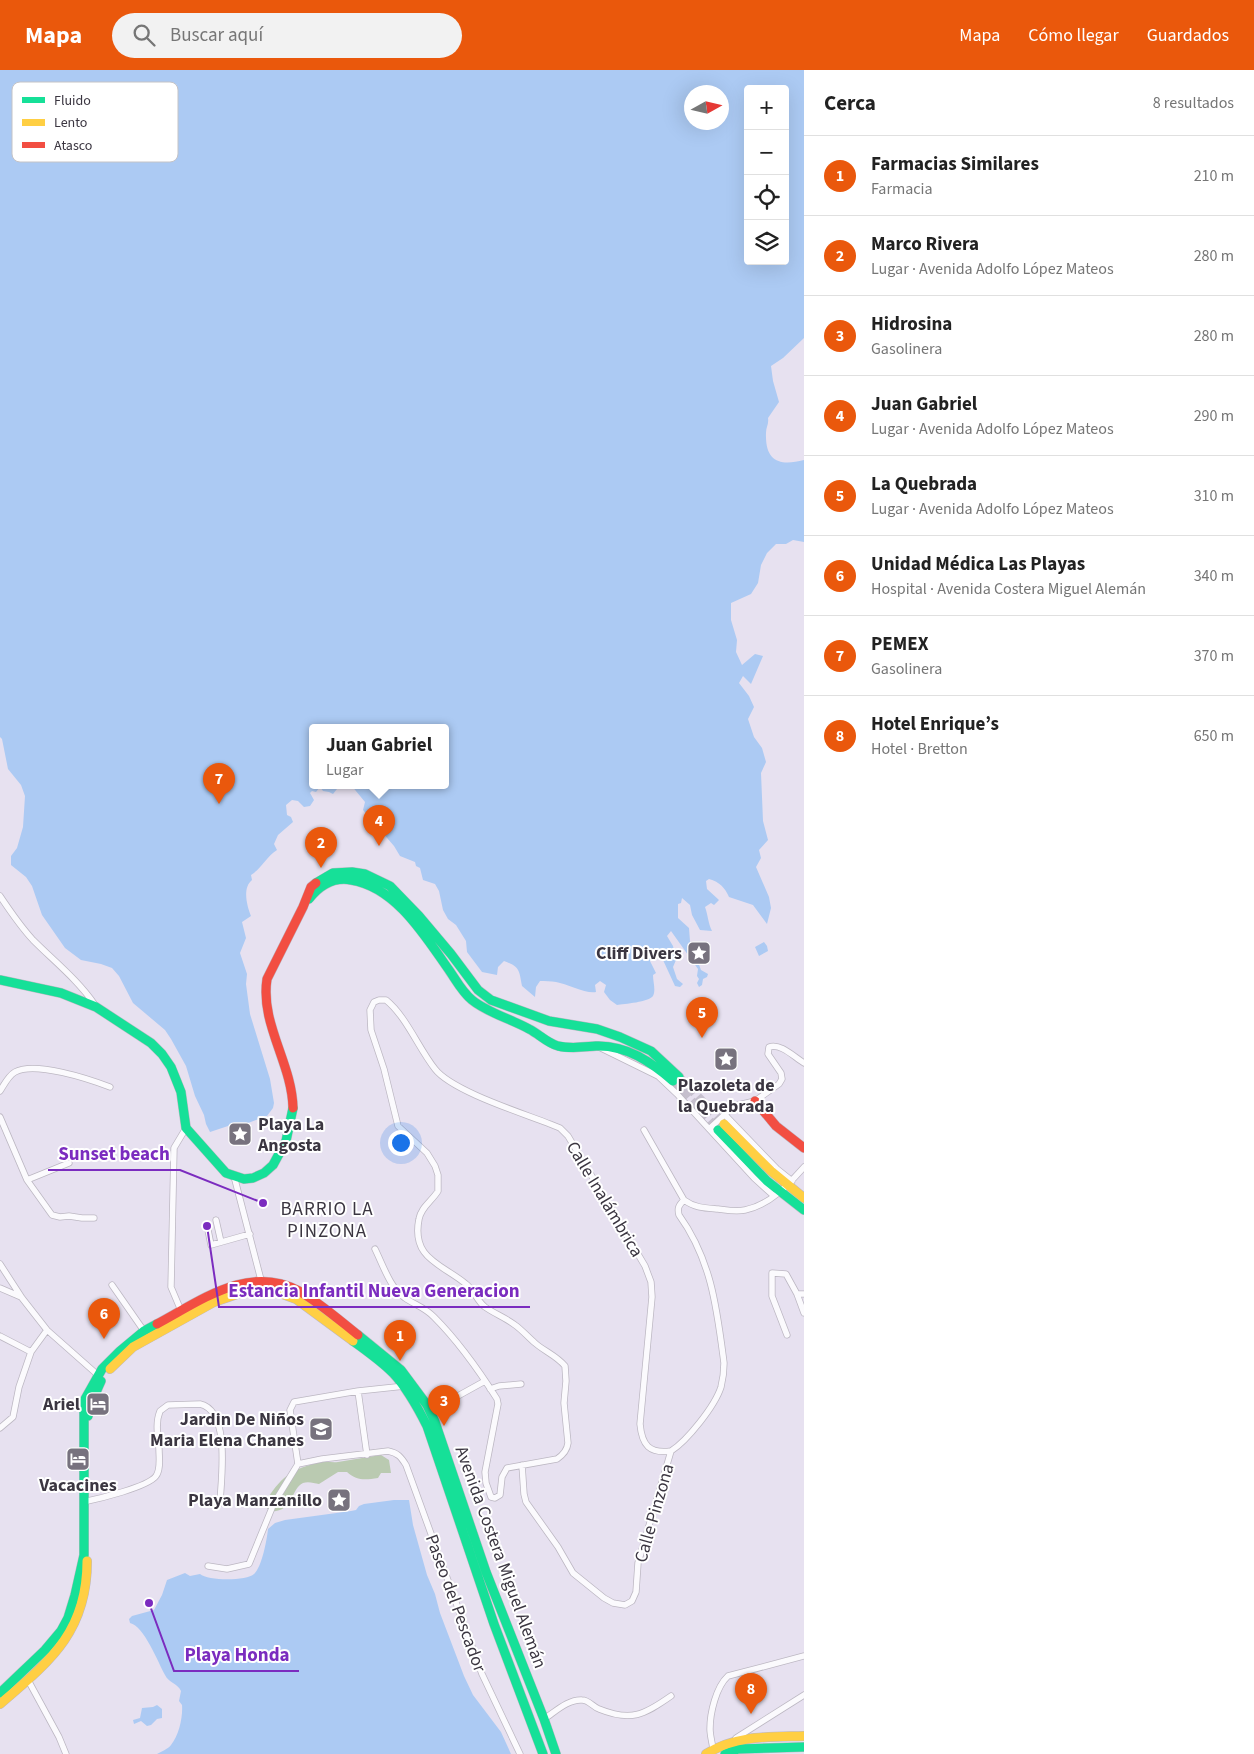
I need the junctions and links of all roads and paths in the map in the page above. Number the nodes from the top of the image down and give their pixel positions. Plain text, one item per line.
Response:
1 (0, 896) edge
2 (303, 907) junction
3 (0, 980) edge
4 (96, 1007) junction
5 (597, 1046) junction
6 (804, 1063) edge
7 (110, 1086) dead end
8 (0, 1091) edge
9 (755, 1101) junction
10 (0, 1117) edge
11 (719, 1125) junction
12 (186, 1128) junction
13 (644, 1130) dead end
14 (804, 1148) edge
15 (69, 1163) dead end
16 (804, 1167) edge
17 (234, 1176) junction
18 (27, 1180) junction
19 (790, 1183) junction
20 (777, 1194) junction
21 (804, 1198) edge
22 (684, 1200) junction
23 (804, 1210) edge
24 (94, 1218) dead end
25 (216, 1220) dead end
26 (208, 1230) dead end
27 (250, 1234) junction
28 (221, 1242) junction
29 (375, 1249) dead end
30 (0, 1264) edge
31 (261, 1280) junction
32 (112, 1285) dead end
33 (0, 1288) edge
34 (797, 1294) junction
35 (804, 1294) edge
36 (22, 1298) junction
37 (804, 1313) edge
38 (183, 1315) junction
39 (47, 1330) junction
40 (144, 1331) junction
41 (787, 1335) dead end
42 (0, 1336) edge
43 (31, 1352) junction
44 (100, 1376) junction
45 (485, 1382) junction
46 (407, 1384) junction
47 (521, 1384) dead end
48 (490, 1389) junction
49 (358, 1391) junction
50 (426, 1414) junction
51 (0, 1428) edge
52 (671, 1452) junction
53 (367, 1454) junction
54 (298, 1464) junction
55 (522, 1465) junction
56 (86, 1501) junction
57 (220, 1503) dead end
58 (208, 1566) dead end
59 (804, 1656) edge
60 (28, 1680) junction
61 (0, 1693) edge
62 (804, 1695) edge
63 (671, 1696) dead end
64 (0, 1704) edge
65 (544, 1719) junction
66 (804, 1736) edge
67 (736, 1739) junction
68 (804, 1747) edge
69 (709, 1751) edge
70 (66, 1754) edge
71 (520, 1754) edge
72 (543, 1754) edge
73 (556, 1754) edge
74 (725, 1754) edge

1 - 4 street
2 - 5 main road
2 - 5 main road
2 - 17 main road
3 - 4 main road
4 - 12 main road
5 - 11 street
6 - 9 street
7 - 8 street
9 - 11 street
9 - 14 main road
10 - 18 street
11 - 19 main road
11 - 20 main road
12 - 17 main road
12 - 38 street
13 - 22 street
15 - 18 street
16 - 19 street
17 - 27 street
18 - 24 street
19 - 20 street
19 - 21 main road
20 - 22 street
20 - 23 main road
22 - 52 street, Calle Pinzona
25 - 28 street
26 - 28 street
27 - 28 street
27 - 31 street
29 - 45 street
30 - 36 street
31 - 38 main road, Avenida Costera Miguel Alemán
31 - 46 main road, Avenida Costera Miguel Alemán
32 - 40 street
33 - 36 street
34 - 35 street
34 - 37 street
34 - 41 street
36 - 39 street
38 - 40 main road, Avenida Costera Miguel Alemán
38 - 44 main road, Avenida Costera Miguel Alemán
38 - 46 main road, Avenida Costera Miguel Alemán
39 - 43 street
39 - 44 street
40 - 44 main road, Avenida Costera Miguel Alemán
42 - 43 street
43 - 51 street
44 - 56 main road, Avenida Costera Miguel Alemán
45 - 48 street
45 - 50 street
46 - 49 street
46 - 50 main road, Avenida Costera Miguel Alemán
47 - 48 street
48 - 55 street
49 - 53 street
49 - 54 street
50 - 65 main road, Avenida Costera Miguel Alemán
50 - 72 main road, Avenida Costera Miguel Alemán
52 - 55 street, Calle Pinzona
52 - 55 street, Calle Inalámbrica
53 - 54 street
53 - 71 street, Paseo del Pescador
54 - 58 street
56 - 57 street
56 - 60 main road, Avenida Costera Miguel Alemán
56 - 61 main road, Avenida Costera Miguel Alemán
59 - 69 street
60 - 64 main road, Avenida Costera Miguel Alemán
60 - 70 street
62 - 67 street
63 - 65 street
65 - 73 main road, Avenida Costera Miguel Alemán
66 - 67 main road
67 - 69 main road
68 - 74 main road

